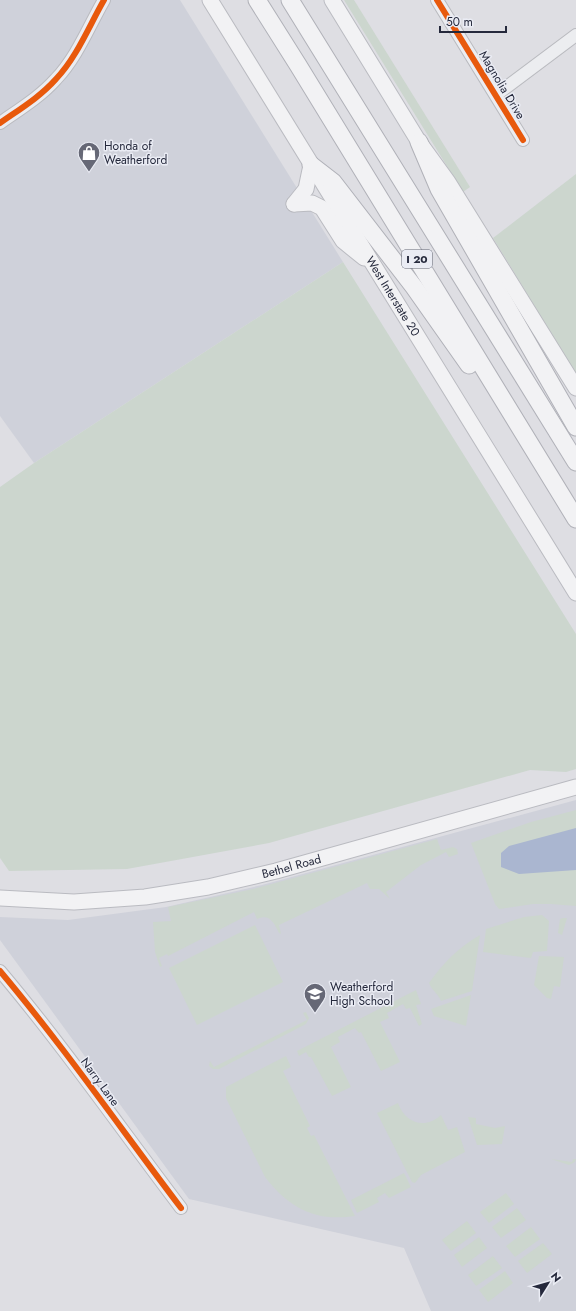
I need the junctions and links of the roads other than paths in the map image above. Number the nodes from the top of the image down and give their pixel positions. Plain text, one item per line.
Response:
1 (104, 0) edge
2 (210, 0) edge
3 (257, 0) edge
4 (290, 0) edge
5 (332, 0) edge
6 (437, 0) edge
7 (576, 35) edge
8 (496, 95) junction
9 (0, 123) edge
10 (523, 140) dead end
11 (419, 142) junction
12 (311, 165) junction
13 (373, 265) junction
14 (576, 388) edge
15 (576, 427) edge
16 (522, 430) junction
17 (576, 462) edge
18 (576, 519) edge
19 (576, 593) edge
20 (576, 787) edge
21 (0, 898) edge
22 (0, 971) edge
23 (180, 1208) dead end

1 - 9 street
2 - 12 main road, West Interstate 20
3 - 16 highway, I 20
4 - 17 highway, I 20
5 - 11 main road
6 - 8 street, Magnolia Drive
7 - 8 street
8 - 10 street, Magnolia Drive
11 - 14 main road
11 - 15 highway
12 - 13 main road, West Interstate 20
12 - 13 main road
12 - 16 highway
13 - 19 main road, West Interstate 20
16 - 18 highway, I 20
20 - 21 main road, Bethel Road
22 - 23 street, Narry Lane

